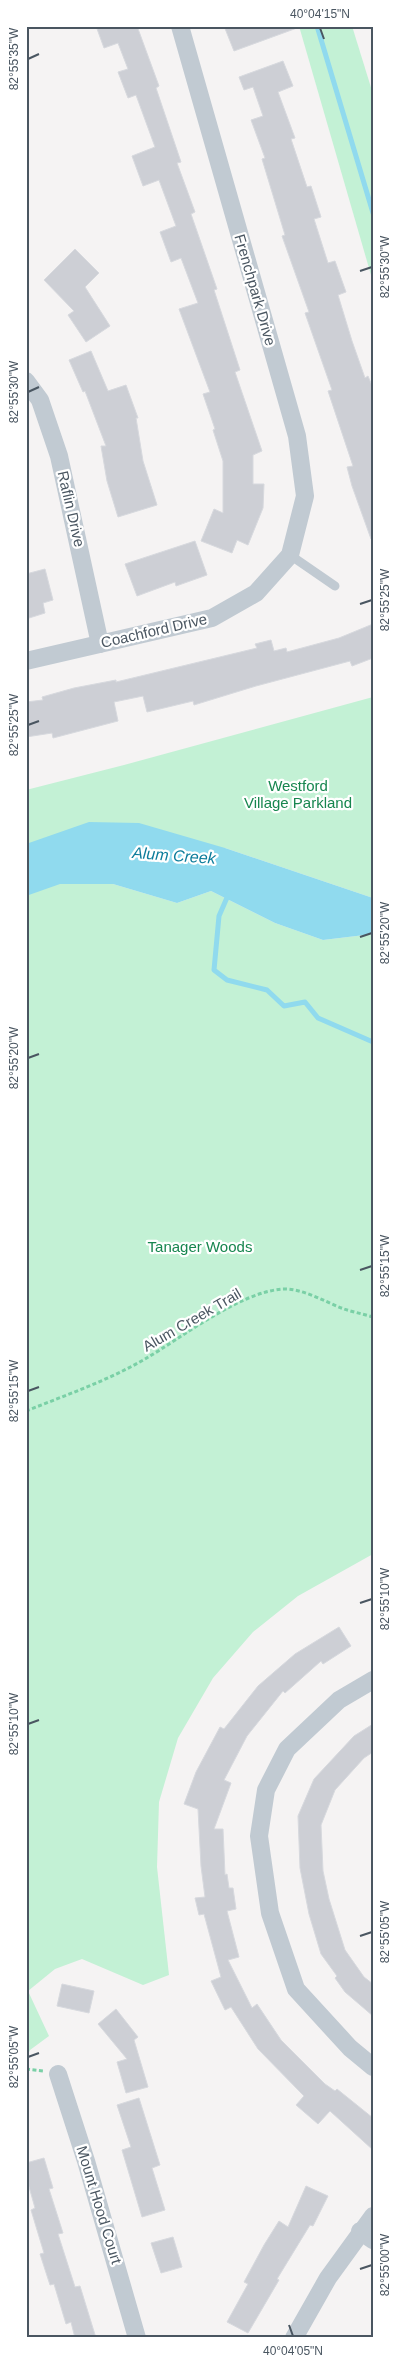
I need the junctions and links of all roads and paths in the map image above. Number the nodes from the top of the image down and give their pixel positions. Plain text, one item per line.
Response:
1 (180, 26) edge
2 (26, 381) edge
3 (290, 555) junction
4 (335, 586) dead end
5 (100, 644) junction
6 (26, 661) edge
7 (373, 1317) edge
8 (26, 1411) edge
9 (373, 1680) edge
10 (373, 2067) edge
11 (58, 2074) dead end
12 (373, 2216) edge
13 (366, 2236) edge
14 (137, 2338) edge
15 (294, 2338) edge

1 - 3 street, Frenchpark Drive
2 - 5 street, Raflin Drive
3 - 4 lane
3 - 5 street, Coachford Drive
5 - 6 street, Coachford Drive
7 - 8 path, Alum Creek Trail
9 - 10 street
11 - 14 street, Mount Hood Court
12 - 13 street
13 - 15 street

